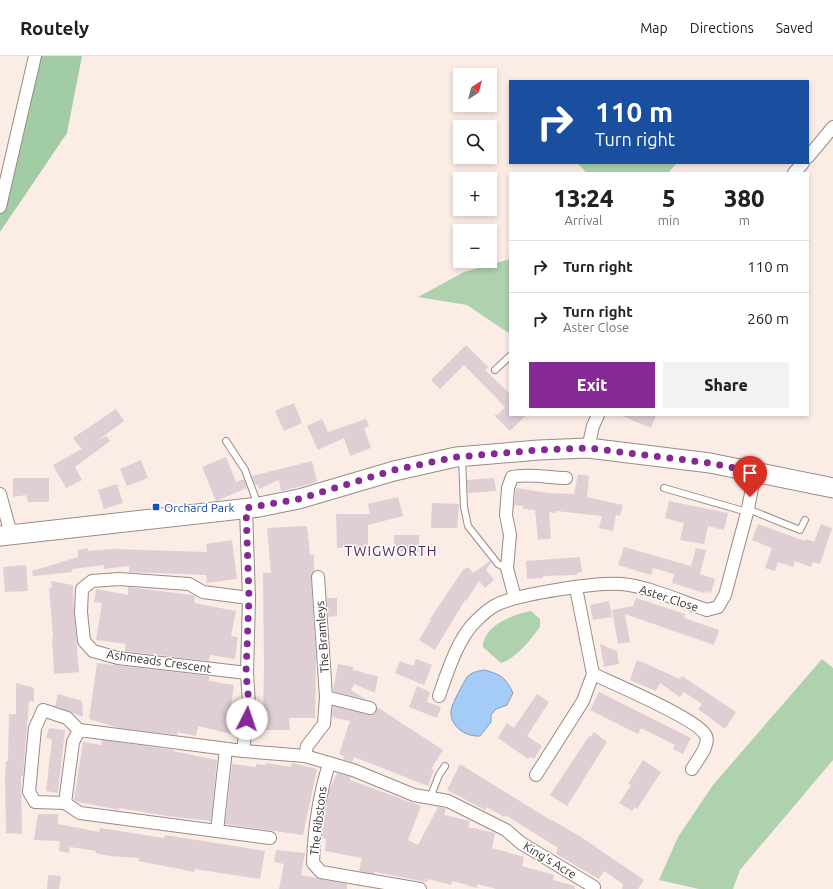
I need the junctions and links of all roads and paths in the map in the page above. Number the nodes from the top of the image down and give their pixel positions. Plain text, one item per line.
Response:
1 (35, 56) edge
2 (833, 127) edge
3 (809, 156) edge
4 (802, 164) edge
5 (795, 172) edge
6 (0, 206) edge
7 (509, 357) edge
8 (495, 370) dead end
9 (598, 416) edge
10 (226, 441) dead end
11 (588, 448) junction
12 (462, 457) junction
13 (755, 472) junction
14 (566, 478) dead end
15 (664, 488) dead end
16 (833, 488) edge
17 (0, 494) edge
18 (252, 508) junction
19 (748, 511) junction
20 (805, 520) dead end
21 (6, 535) edge
22 (507, 569) junction
23 (318, 577) dead end
24 (576, 588) junction
25 (249, 598) junction
26 (515, 598) junction
27 (246, 673) junction
28 (593, 674) junction
29 (443, 691) dead end
30 (326, 696) junction
31 (370, 708) dead end
32 (78, 730) junction
33 (226, 749) junction
34 (244, 751) junction
35 (305, 756) junction
36 (329, 764) junction
37 (445, 766) dead end
38 (692, 769) dead end
39 (536, 775) dead end
40 (430, 798) junction
41 (65, 803) junction
42 (217, 831) junction
43 (270, 838) dead end
44 (420, 889) edge
45 (593, 889) edge

1 - 6 street
2 - 3 street
4 - 5 street
7 - 8 lane
9 - 11 street
10 - 18 lane
11 - 12 main road
11 - 13 main road
12 - 18 main road
12 - 22 lane
13 - 16 main road
13 - 19 street, Aster Close
14 - 22 street
15 - 19 lane
17 - 21 street
18 - 21 main road
18 - 25 street
19 - 20 lane
19 - 24 street, Aster Close
22 - 26 street
23 - 30 street, The Bramleys
24 - 26 street, Aster Close
24 - 28 street
25 - 27 street
25 - 27 street, Ashmeads Crescent
26 - 29 street, Aster Close
27 - 34 street
28 - 38 street
28 - 39 street
30 - 31 street
30 - 35 street, The Bramleys
32 - 33 street
32 - 41 street
32 - 41 street
33 - 34 street
33 - 42 street
34 - 35 street
35 - 36 street
36 - 40 street
36 - 44 street, The Ribstons
37 - 40 lane
40 - 45 street, King's Acre
41 - 42 street
42 - 43 street

